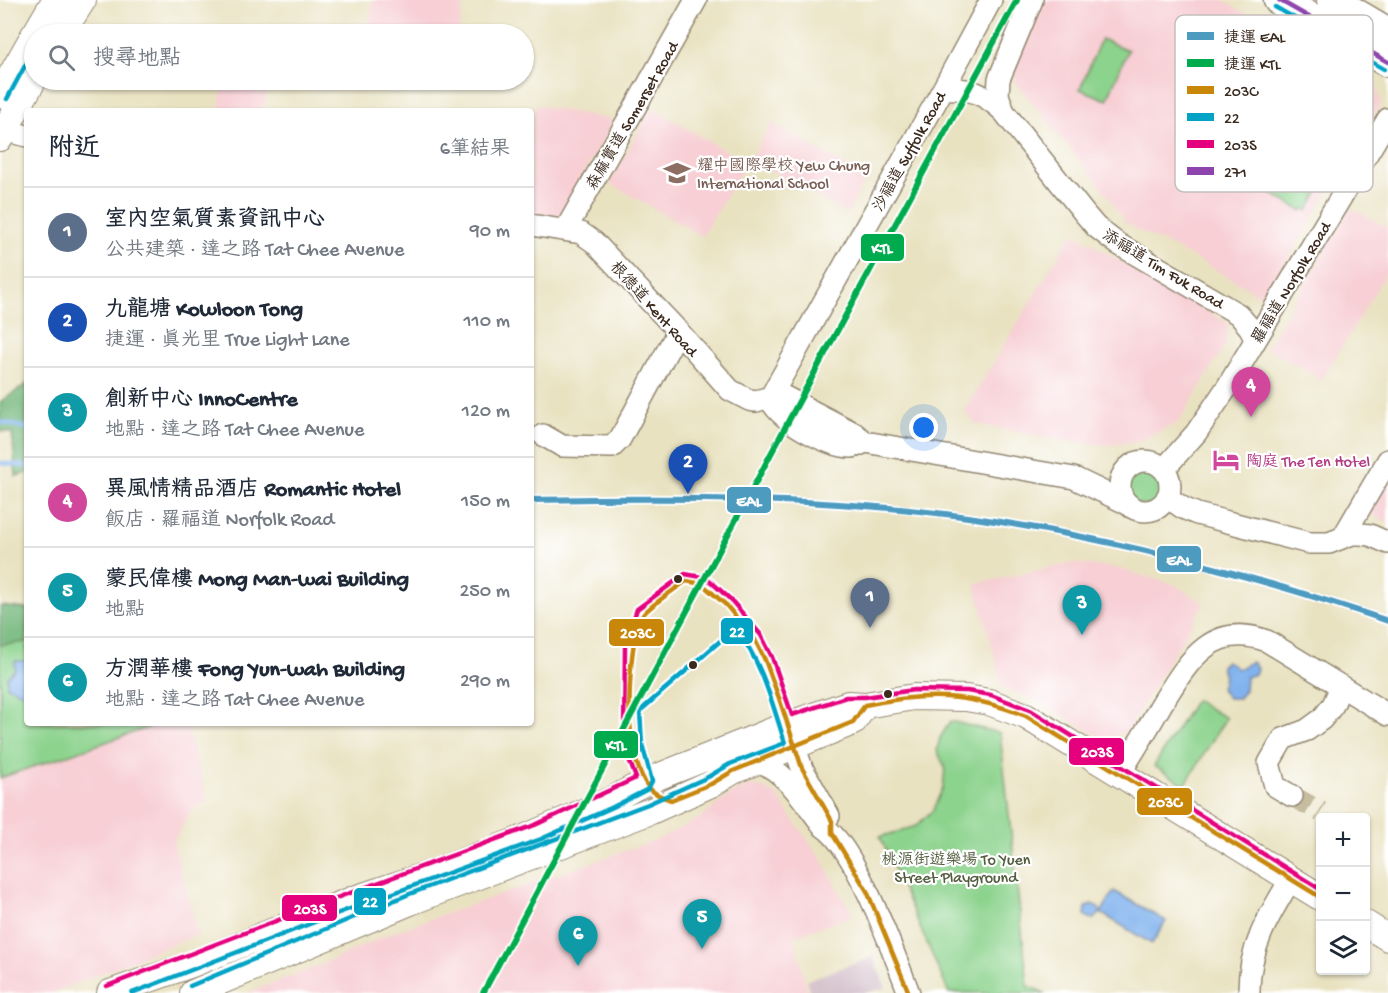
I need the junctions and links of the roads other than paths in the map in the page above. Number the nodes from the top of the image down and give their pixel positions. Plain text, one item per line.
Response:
1 (55, 0) edge
2 (83, 0) edge
3 (696, 0) edge
4 (991, 0) edge
5 (1032, 0) edge
6 (1279, 0) edge
7 (1332, 0) edge
8 (1305, 15) edge
9 (1357, 15) edge
10 (41, 24) edge
11 (68, 24) edge
12 (1373, 24) edge
13 (1388, 33) edge
14 (1373, 53) edge
15 (24, 54) edge
16 (1388, 62) edge
17 (943, 89) junction
18 (28, 90) edge
19 (0, 95) edge
20 (1005, 112) junction
21 (1388, 119) edge
22 (7, 129) edge
23 (1373, 144) edge
24 (1344, 192) edge
25 (534, 225) edge
26 (566, 229) junction
27 (678, 331) junction
28 (1255, 340) junction
29 (771, 396) junction
30 (1196, 433) junction
31 (543, 435) dead end
32 (1388, 460) edge
33 (1131, 466) junction
34 (1164, 470) junction
35 (1074, 478) junction
36 (1167, 497) junction
37 (1128, 504) junction
38 (1191, 512) junction
39 (1343, 537) junction
40 (1388, 543) edge
41 (1341, 686) junction
42 (1388, 715) edge
43 (790, 736) junction
44 (758, 761) junction
45 (1120, 773) junction
46 (1292, 796) tunnel mouth
47 (832, 833) junction
48 (1291, 879) junction
49 (1316, 895) edge
50 (1370, 927) edge
51 (1388, 938) edge
52 (197, 991) edge
53 (110, 993) edge
54 (909, 993) edge
55 (1249, 993) edge

1 - 10 main road
2 - 11 main road
3 - 26 street, 森麻實道 Somerset Road
4 - 17 street, 沙福道 Suffolk Road
5 - 20 street, 添福道 Tim Fuk Road
6 - 8 highway
7 - 9 highway
12 - 13 highway
14 - 16 highway
15 - 19 main road
17 - 20 street, 添福道 Tim Fuk Road
17 - 29 street, 沙福道 Suffolk Road
18 - 22 main road
20 - 28 street, 添福道 Tim Fuk Road
21 - 23 street, 羅福道 Norfolk Road
24 - 28 street, 羅福道 Norfolk Road
25 - 26 street, 根德道 Kent Road
26 - 27 street, 根德道 Kent Road
27 - 29 street, 根德道 Kent Road
27 - 31 street
28 - 30 street, 羅福道 Norfolk Road
29 - 35 street, 根德道 Kent Road
30 - 34 street, 羅福道 Norfolk Road
30 - 38 street
32 - 39 street
33 - 34 street
33 - 35 street
33 - 37 street
34 - 36 street
35 - 37 street
36 - 37 street
36 - 38 street
38 - 39 street
39 - 40 street
41 - 42 street
41 - 45 street
41 - 46 street
43 - 44 main road
43 - 45 main road
43 - 47 street
43 - 53 main road
44 - 47 street
44 - 52 main road
45 - 48 main road
47 - 54 street
48 - 49 main road
48 - 55 street
50 - 51 main road

